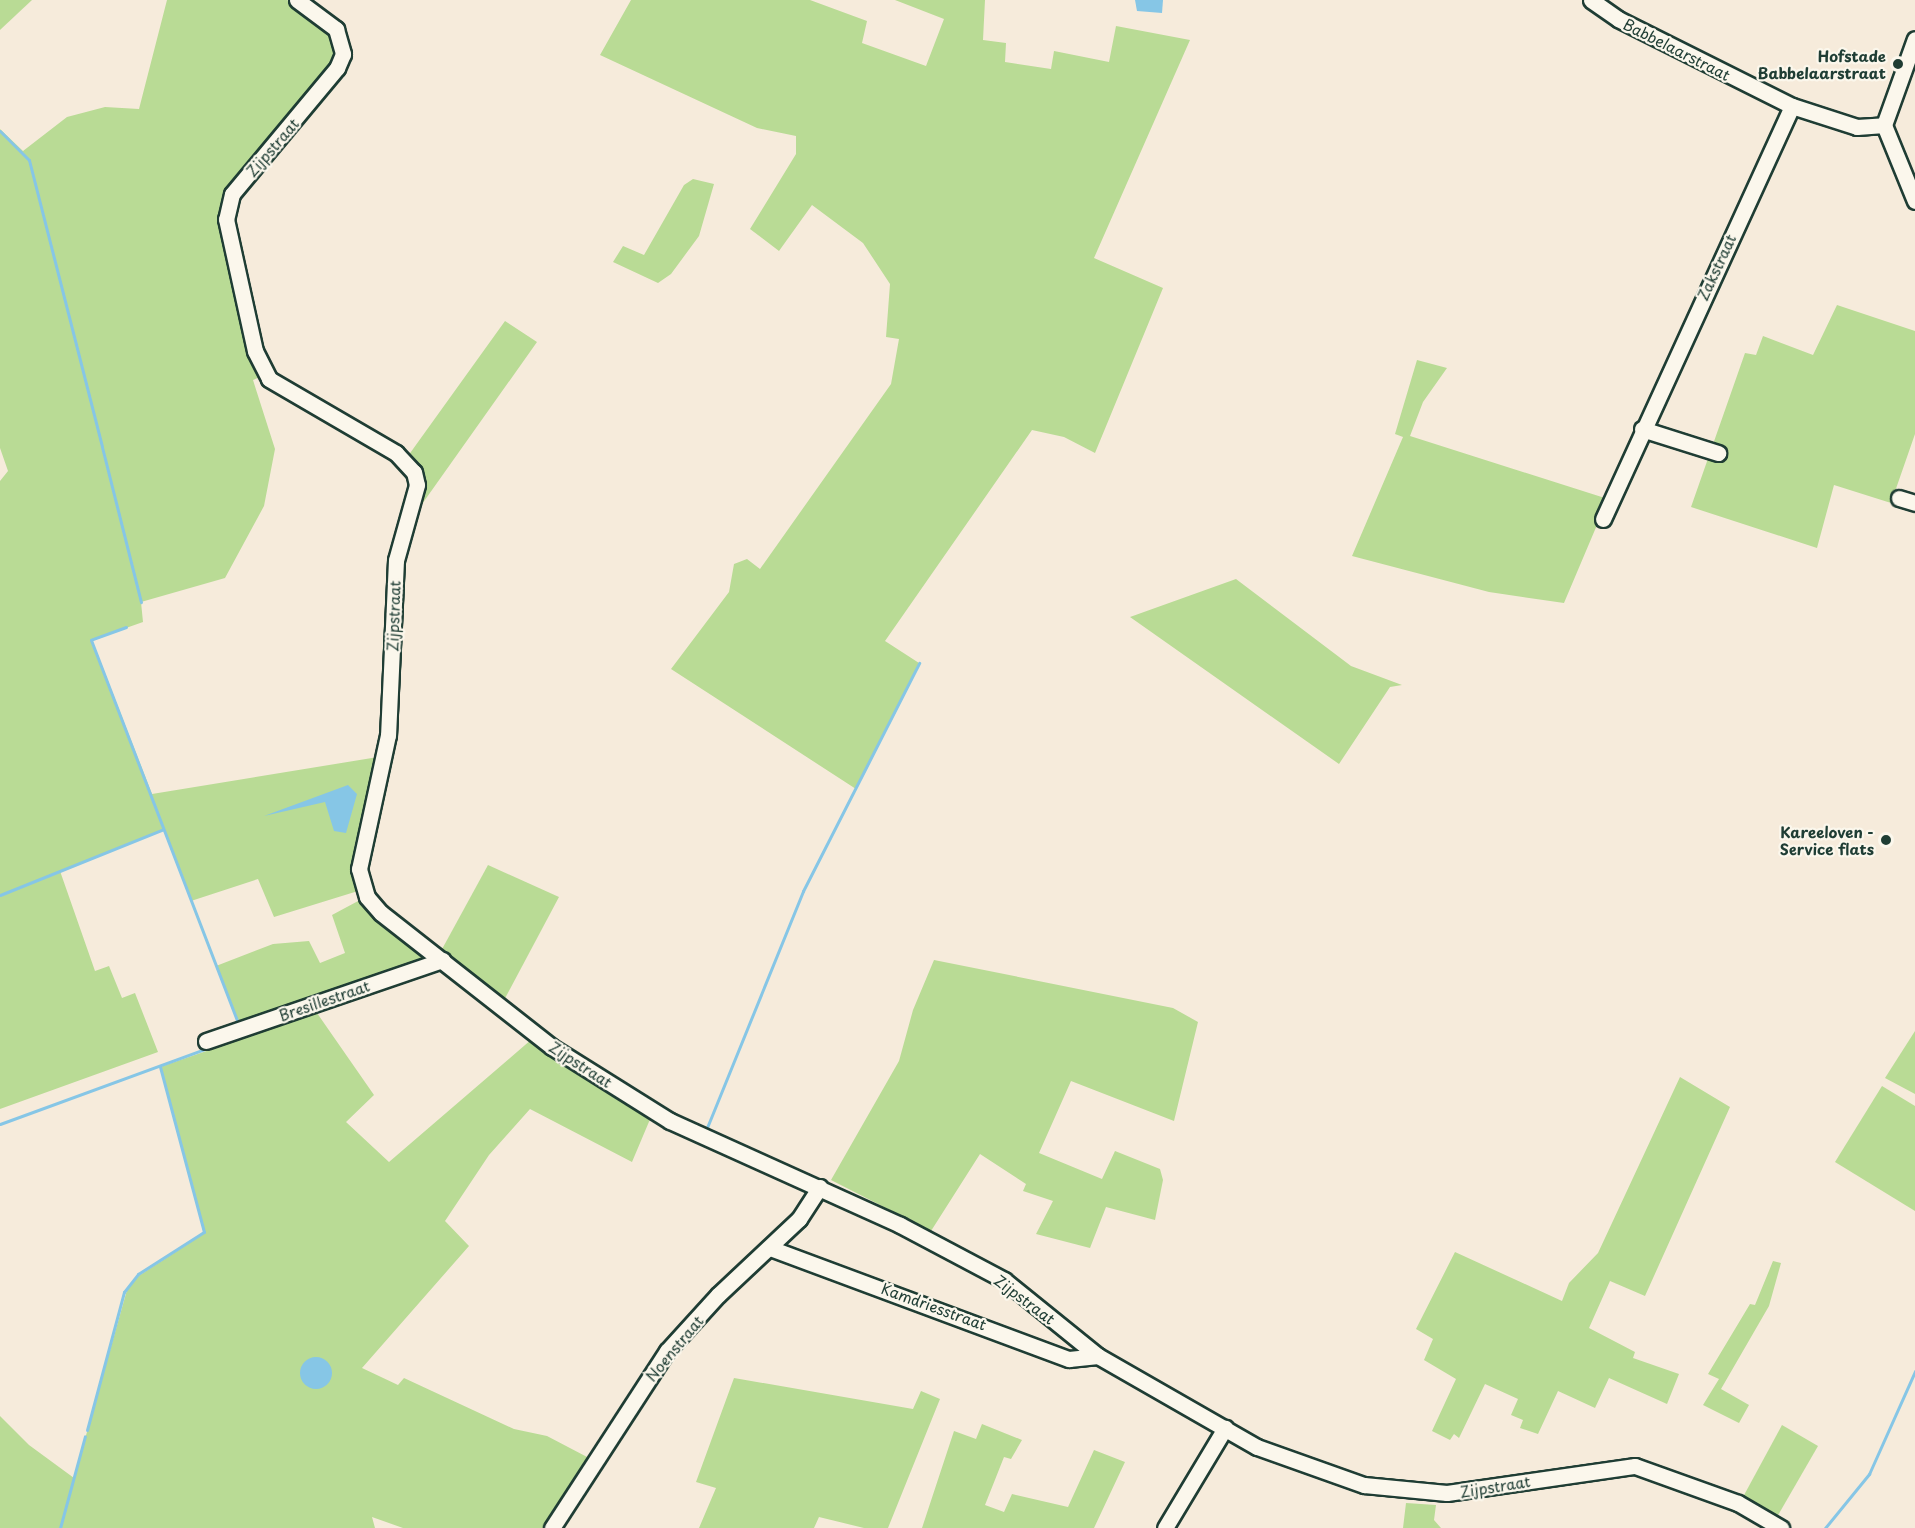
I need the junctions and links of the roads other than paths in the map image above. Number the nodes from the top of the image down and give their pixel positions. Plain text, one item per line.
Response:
1 (297, 0) edge
2 (1591, 0) edge
3 (1915, 39) edge
4 (1792, 106) junction
5 (1884, 125) junction
6 (1915, 201) edge
7 (1642, 429) junction
8 (1718, 453) dead end
9 (1899, 498) dead end
10 (1915, 503) edge
11 (1603, 519) dead end
12 (442, 960) junction
13 (206, 1041) dead end
14 (820, 1187) junction
15 (770, 1248) junction
16 (1098, 1356) junction
17 (1225, 1428) junction
18 (552, 1528) edge
19 (1165, 1528) edge
20 (1781, 1528) edge

1 - 12 street, Zijpstraat
2 - 4 street, Babbelaarstraat
3 - 5 street
4 - 5 street, Babbelaarstraat
4 - 7 street, Zakstraat
5 - 6 street
7 - 8 street
7 - 11 street, Zakstraat
9 - 10 street
12 - 13 street, Bresillestraat
12 - 14 street, Zijpstraat
14 - 15 street, Noenstraat
14 - 16 street, Zijpstraat
15 - 16 street, Kamdriesstraat
15 - 18 street, Noenstraat
16 - 17 street, Zijpstraat
17 - 19 street
17 - 20 street, Zijpstraat

